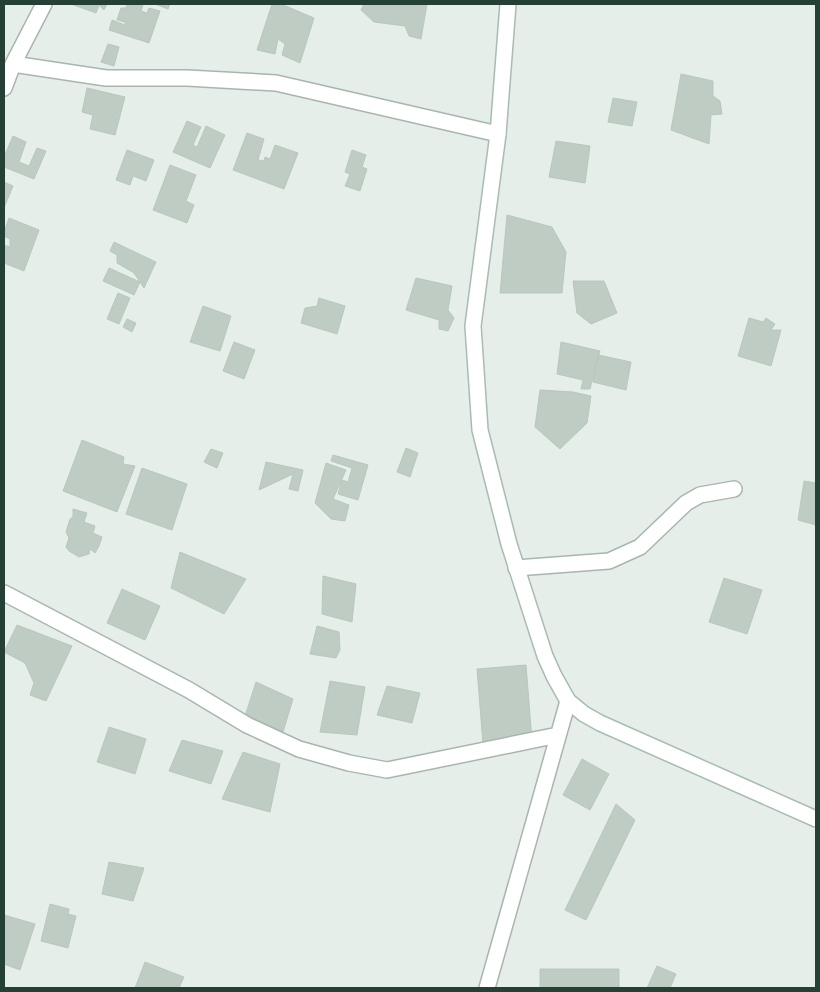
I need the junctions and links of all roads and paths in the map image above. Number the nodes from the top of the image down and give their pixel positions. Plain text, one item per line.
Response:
1 (44, 4) edge
2 (508, 4) edge
3 (13, 64) junction
4 (4, 88) edge
5 (498, 134) junction
6 (734, 489) dead end
7 (516, 568) junction
8 (4, 593) edge
9 (568, 701) junction
10 (558, 735) junction
11 (816, 819) edge
12 (487, 988) edge

1 - 3 street
2 - 5 street
3 - 4 street
3 - 5 street
5 - 7 street
6 - 7 street
7 - 9 street
8 - 10 street
9 - 10 street
9 - 11 street
10 - 12 street

